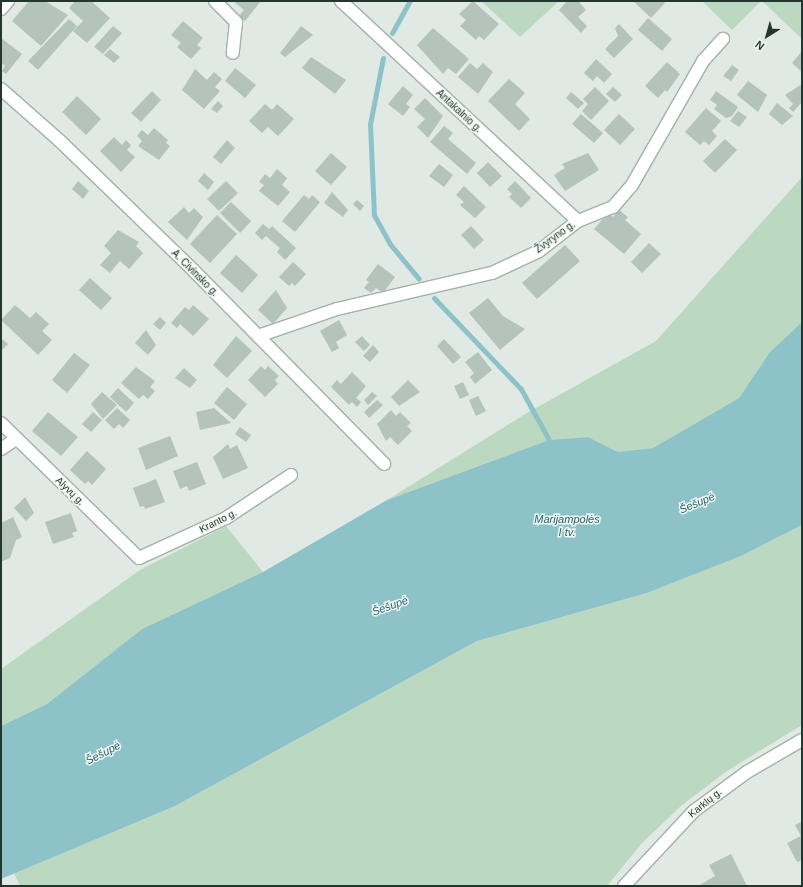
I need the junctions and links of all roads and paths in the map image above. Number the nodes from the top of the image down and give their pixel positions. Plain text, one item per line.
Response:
1 (8, 1) edge
2 (214, 1) edge
3 (341, 1) edge
4 (1, 9) edge
5 (722, 40) dead end
6 (233, 53) dead end
7 (1, 89) edge
8 (578, 221) junction
9 (258, 336) junction
10 (1, 423) edge
11 (16, 439) junction
12 (1, 449) edge
13 (384, 464) dead end
14 (291, 475) dead end
15 (139, 558) joint
16 (802, 740) edge
17 (624, 886) edge

1 - 4 street
2 - 6 street
3 - 8 street, Antakalnio g.
5 - 8 street, Žvyryno g.
7 - 9 street, A. Civinsko g.
8 - 9 street, Žvyryno g.
9 - 13 street, A. Civinsko g.
10 - 11 street, Alyvų g.
11 - 12 street
11 - 15 street, Alyvų g.
14 - 15 street, Kranto g.
16 - 17 street, Karklų g.

